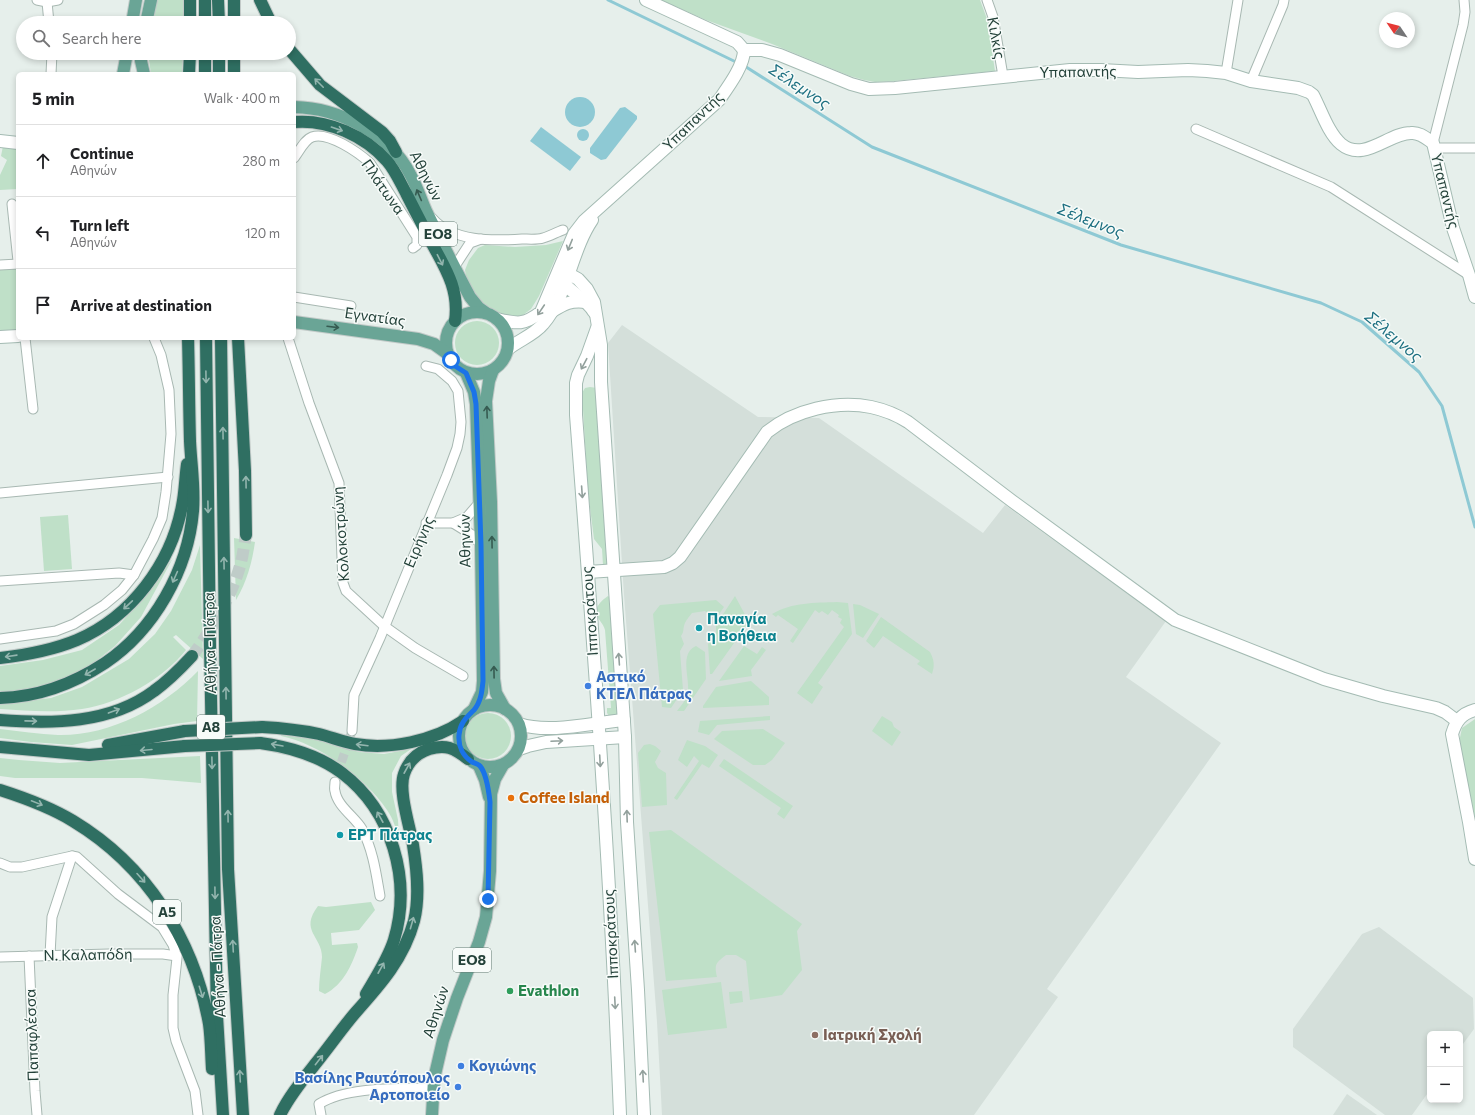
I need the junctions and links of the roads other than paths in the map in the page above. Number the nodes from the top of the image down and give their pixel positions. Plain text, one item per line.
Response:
1 (37, 0) edge
2 (58, 0) edge
3 (136, 0) edge
4 (151, 0) edge
5 (190, 0) edge
6 (205, 0) edge
7 (218, 0) edge
8 (234, 0) edge
9 (260, 0) edge
10 (646, 0) edge
11 (987, 0) edge
12 (1238, 0) edge
13 (1284, 0) edge
14 (1464, 0) edge
15 (47, 2) junction
16 (48, 16) edge
17 (133, 16) edge
18 (148, 16) edge
19 (190, 16) edge
20 (205, 16) edge
21 (218, 16) edge
22 (234, 16) edge
23 (268, 16) edge
24 (744, 54) junction
25 (296, 57) edge
26 (52, 60) edge
27 (126, 60) edge
28 (141, 60) edge
29 (190, 60) edge
30 (205, 60) edge
31 (219, 60) edge
32 (234, 60) edge
33 (51, 72) edge
34 (123, 72) edge
35 (144, 72) edge
36 (189, 72) edge
37 (205, 72) edge
38 (219, 72) edge
39 (234, 72) edge
40 (1226, 73) junction
41 (1003, 76) junction
42 (1251, 81) junction
43 (296, 107) edge
44 (296, 122) edge
45 (1196, 129) dead end
46 (0, 141) edge
47 (16, 143) edge
48 (1434, 145) junction
49 (1475, 148) edge
50 (396, 152) junction
51 (296, 155) edge
52 (12, 204) dead end
53 (427, 212) junction
54 (563, 230) dead end
55 (482, 239) junction
56 (16, 243) edge
57 (413, 248) dead end
58 (16, 262) edge
59 (0, 265) edge
60 (455, 266) junction
61 (564, 274) junction
62 (1469, 275) junction
63 (564, 286) junction
64 (296, 297) edge
65 (1475, 297) edge
66 (586, 302) junction
67 (351, 306) dead end
68 (551, 312) junction
69 (486, 313) junction
70 (596, 315) junction
71 (497, 319) junction
72 (455, 321) junction
73 (296, 322) edge
74 (598, 327) junction
75 (16, 336) edge
76 (0, 337) edge
77 (25, 340) edge
78 (155, 340) edge
79 (188, 340) edge
80 (206, 340) edge
81 (221, 340) edge
82 (238, 340) edge
83 (288, 340) edge
84 (508, 349) junction
85 (448, 354) junction
86 (426, 366) dead end
87 (493, 370) junction
88 (466, 373) junction
89 (32, 409) dead end
90 (190, 443) junction
91 (168, 476) junction
92 (0, 493) edge
93 (480, 502) junction
94 (453, 522) junction
95 (426, 523) junction
96 (246, 535) tunnel mouth
97 (481, 545) junction
98 (613, 570) junction
99 (588, 572) junction
100 (134, 575) junction
101 (0, 581) edge
102 (384, 626) junction
103 (0, 639) edge
104 (192, 656) tunnel mouth
105 (0, 658) edge
106 (463, 676) dead end
107 (0, 698) edge
108 (474, 709) junction
109 (505, 709) junction
110 (1475, 710) edge
111 (0, 720) edge
112 (624, 720) junction
113 (463, 721) junction
114 (1456, 721) junction
115 (598, 722) junction
116 (519, 724) junction
117 (352, 731) tunnel mouth
118 (625, 737) junction
119 (599, 739) junction
120 (0, 747) edge
121 (519, 749) junction
122 (52, 752) junction
123 (468, 758) junction
124 (504, 765) junction
125 (480, 766) junction
126 (335, 782) tunnel mouth
127 (0, 790) edge
128 (490, 802) junction
129 (72, 856) junction
130 (1475, 860) edge
131 (0, 863) edge
132 (380, 896) dead end
133 (50, 955) junction
134 (29, 956) junction
135 (176, 956) junction
136 (0, 957) edge
137 (355, 1014) junction
138 (433, 1088) junction
139 (37, 1115) edge
140 (198, 1115) edge
141 (219, 1115) edge
142 (223, 1115) edge
143 (243, 1115) edge
144 (280, 1115) edge
145 (321, 1115) edge
146 (432, 1115) edge
147 (620, 1115) edge
148 (644, 1115) edge

1 - 15 street
2 - 15 street
3 - 17 main road
4 - 18 main road
5 - 19 highway
6 - 20 highway
7 - 21 highway
8 - 22 highway
9 - 23 highway
10 - 24 street
11 - 41 street, Κιλκίς
12 - 40 street
13 - 42 street
14 - 48 street
15 - 16 street
24 - 41 street, Υπαπαντής
24 - 61 street, Υπαπαντής
50 -> 25 highway
26 - 33 street
27 - 34 main road
28 - 35 main road
29 - 36 highway
30 - 37 highway
31 - 38 highway
32 - 39 highway
40 - 41 street, Υπαπαντής
40 - 42 street, Υπαπαντής
42 - 48 street, Υπαπαντής
43 - 50 main road, Αθηνών / ΕΟ8
44 -> 72 highway
45 - 62 street
46 - 47 street
48 - 49 street
48 - 62 street, Υπαπαντής
53 -> 50 main road, Αθηνών / ΕΟ8
51 - 57 street, Πλάτωνα
52 - 56 street
53 - 55 street
53 - 60 main road, Αθηνών / ΕΟ8
54 - 55 street
55 - 60 street
58 - 59 street
60 - 69 main road, Αθηνών / ΕΟ8
61 - 63 street
61 - 70 street, Ιπποκράτους
61 -> 71 street, Υπαπαντής
62 - 65 street, Υπαπαντής
63 - 66 street, Ιπποκράτους
63 - 68 street
64 - 67 street
66 - 68 street
66 - 70 street, Ιπποκράτους
68 - 84 street
69 - 71 main road, Αθηνών / ΕΟ8
69 - 72 main road
70 - 74 street, Ιπποκράτους
71 - 84 main road, Αθηνών / ΕΟ8
72 - 85 main road
73 -> 85 main road, Εγνατίας
74 - 98 street, Ιπποκράτους
74 -> 99 street, Ιπποκράτους
75 - 76 street
77 - 89 street
78 - 91 street
79 - 90 highway
80 -> 142 highway, Αθήνα - Πάτρα / Α8
143 -> 81 highway, Αθήνα - Πάτρα / Α8
96 -> 82 highway
83 - 102 street, Κολοκοτρώνη
84 - 87 main road, Αθηνών
85 - 88 main road, Αθηνών
86 - 95 street, Ειρήνης
87 - 88 main road
109 -> 87 main road, Αθηνών
88 - 93 main road, Αθηνών
90 -> 105 highway
90 -> 107 highway
91 - 92 street
91 - 100 street
93 - 94 street
93 - 97 main road, Αθηνών
94 - 95 street
94 - 97 street
95 - 102 street, Ειρήνης
97 - 108 main road, Αθηνών
98 - 99 street
112 -> 98 street, Ιπποκράτους
98 - 114 street
99 - 115 street, Ιπποκράτους
100 - 101 street
100 - 103 street
102 - 106 street, Κολοκοτρώνη
102 - 117 street, Ειρήνης
111 -> 104 highway
108 - 109 main road
108 - 113 main road, Αθηνών
109 - 116 main road, Αθηνών
110 - 114 street
112 - 115 street
112 - 118 street, Ιπποκράτους
113 -> 122 highway, bridge
113 - 123 main road
114 - 130 street
115 - 116 street
115 - 119 street, Ιπποκράτους
116 - 121 main road
118 - 119 street
148 -> 118 street, Ιπποκράτους
121 -> 119 street
119 -> 147 street, Ιπποκράτους
120 - 122 highway
121 - 124 main road, Αθηνών / ΕΟ8
137 -> 122 highway, bridge
123 - 125 main road
137 -> 123 highway
124 - 125 main road
124 - 128 main road, Αθηνών / ΕΟ8
125 - 128 main road, Αθηνών / ΕΟ8
126 - 132 street
127 -> 141 highway, Α5
128 - 138 main road, Αθηνών / ΕΟ8
129 - 131 street
129 - 133 street
129 - 135 street
133 - 134 street, Ν. Καλαπόδη
133 - 135 street, Ν. Καλαπόδη
134 - 136 street, Ν. Καλαπόδη
134 - 139 street, Παπαφλέσσα
135 - 140 street
144 -> 137 highway
138 - 145 street
138 - 146 main road, Αθηνών / ΕΟ8

